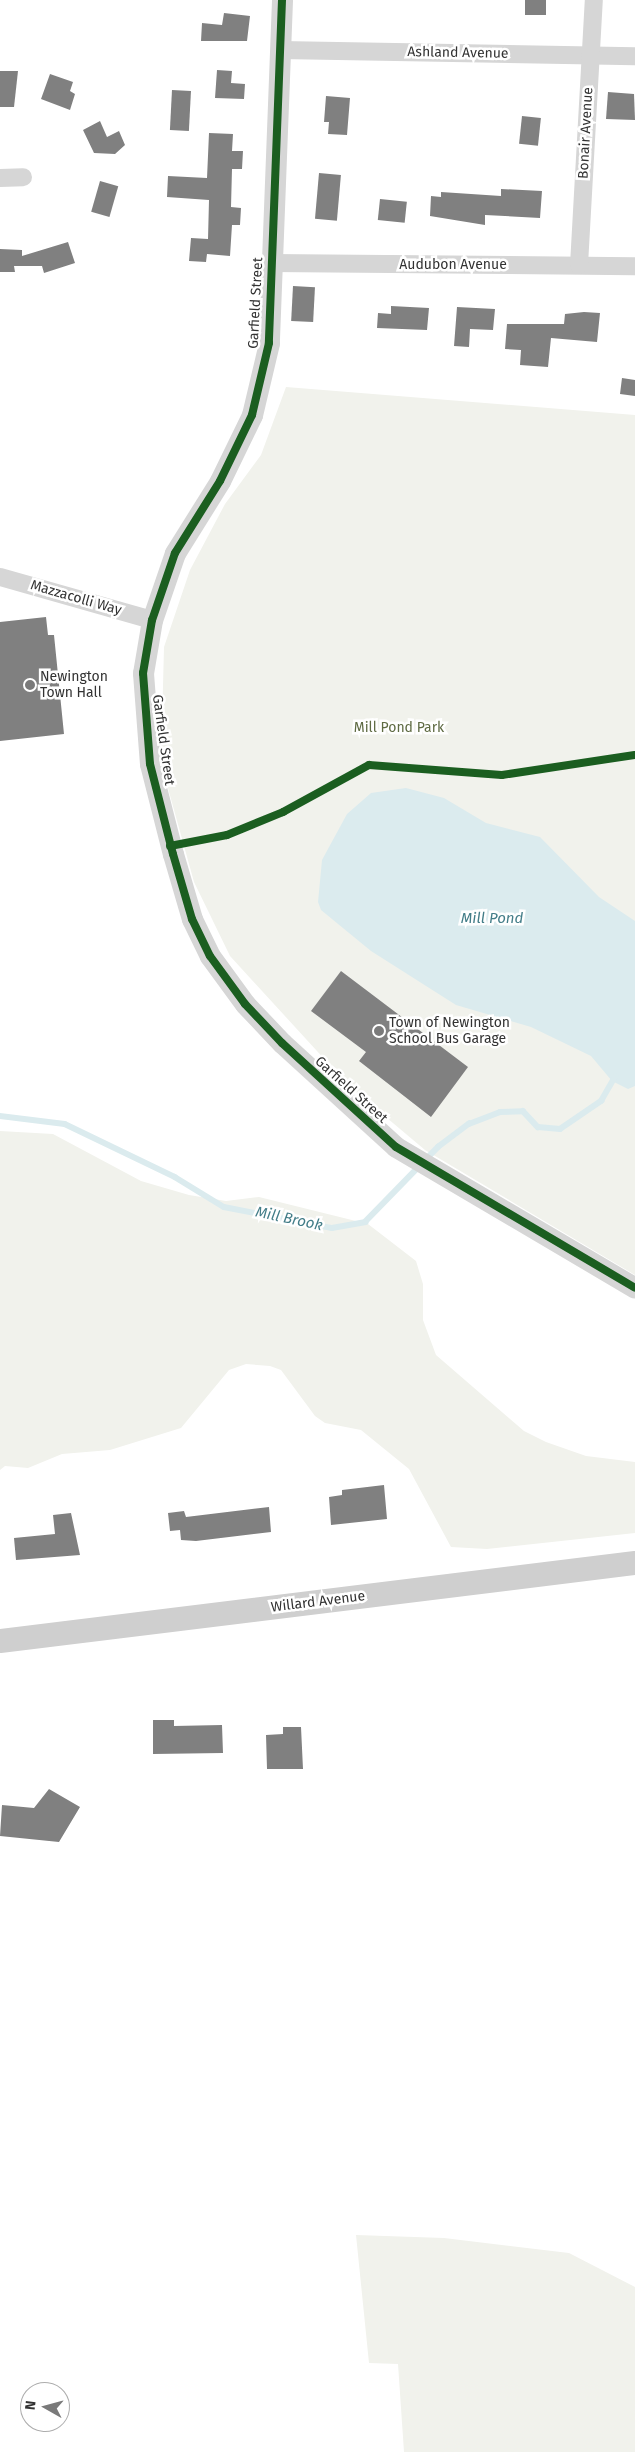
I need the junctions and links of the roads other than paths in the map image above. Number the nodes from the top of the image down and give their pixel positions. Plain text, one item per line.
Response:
1 (282, 0) edge
2 (594, 0) edge
3 (280, 50) junction
4 (589, 55) junction
5 (635, 56) edge
6 (0, 178) edge
7 (23, 178) dead end
8 (271, 263) junction
9 (579, 265) junction
10 (635, 266) edge
11 (0, 577) edge
12 (152, 620) junction
13 (635, 1288) edge
14 (635, 1563) edge
15 (0, 1642) edge

1 - 3 street, Garfield Street
2 - 4 street, Bonair Avenue
3 - 4 street, Ashland Avenue
3 - 8 street, Garfield Street
4 - 5 street, Ashland Avenue
4 - 9 street, Bonair Avenue
6 - 7 street
8 - 9 street, Audubon Avenue
8 - 12 street, Garfield Street
9 - 10 street, Audubon Avenue
11 - 12 street, Mazzacolli Way
12 - 13 street, Garfield Street
14 - 15 main road, Willard Avenue

